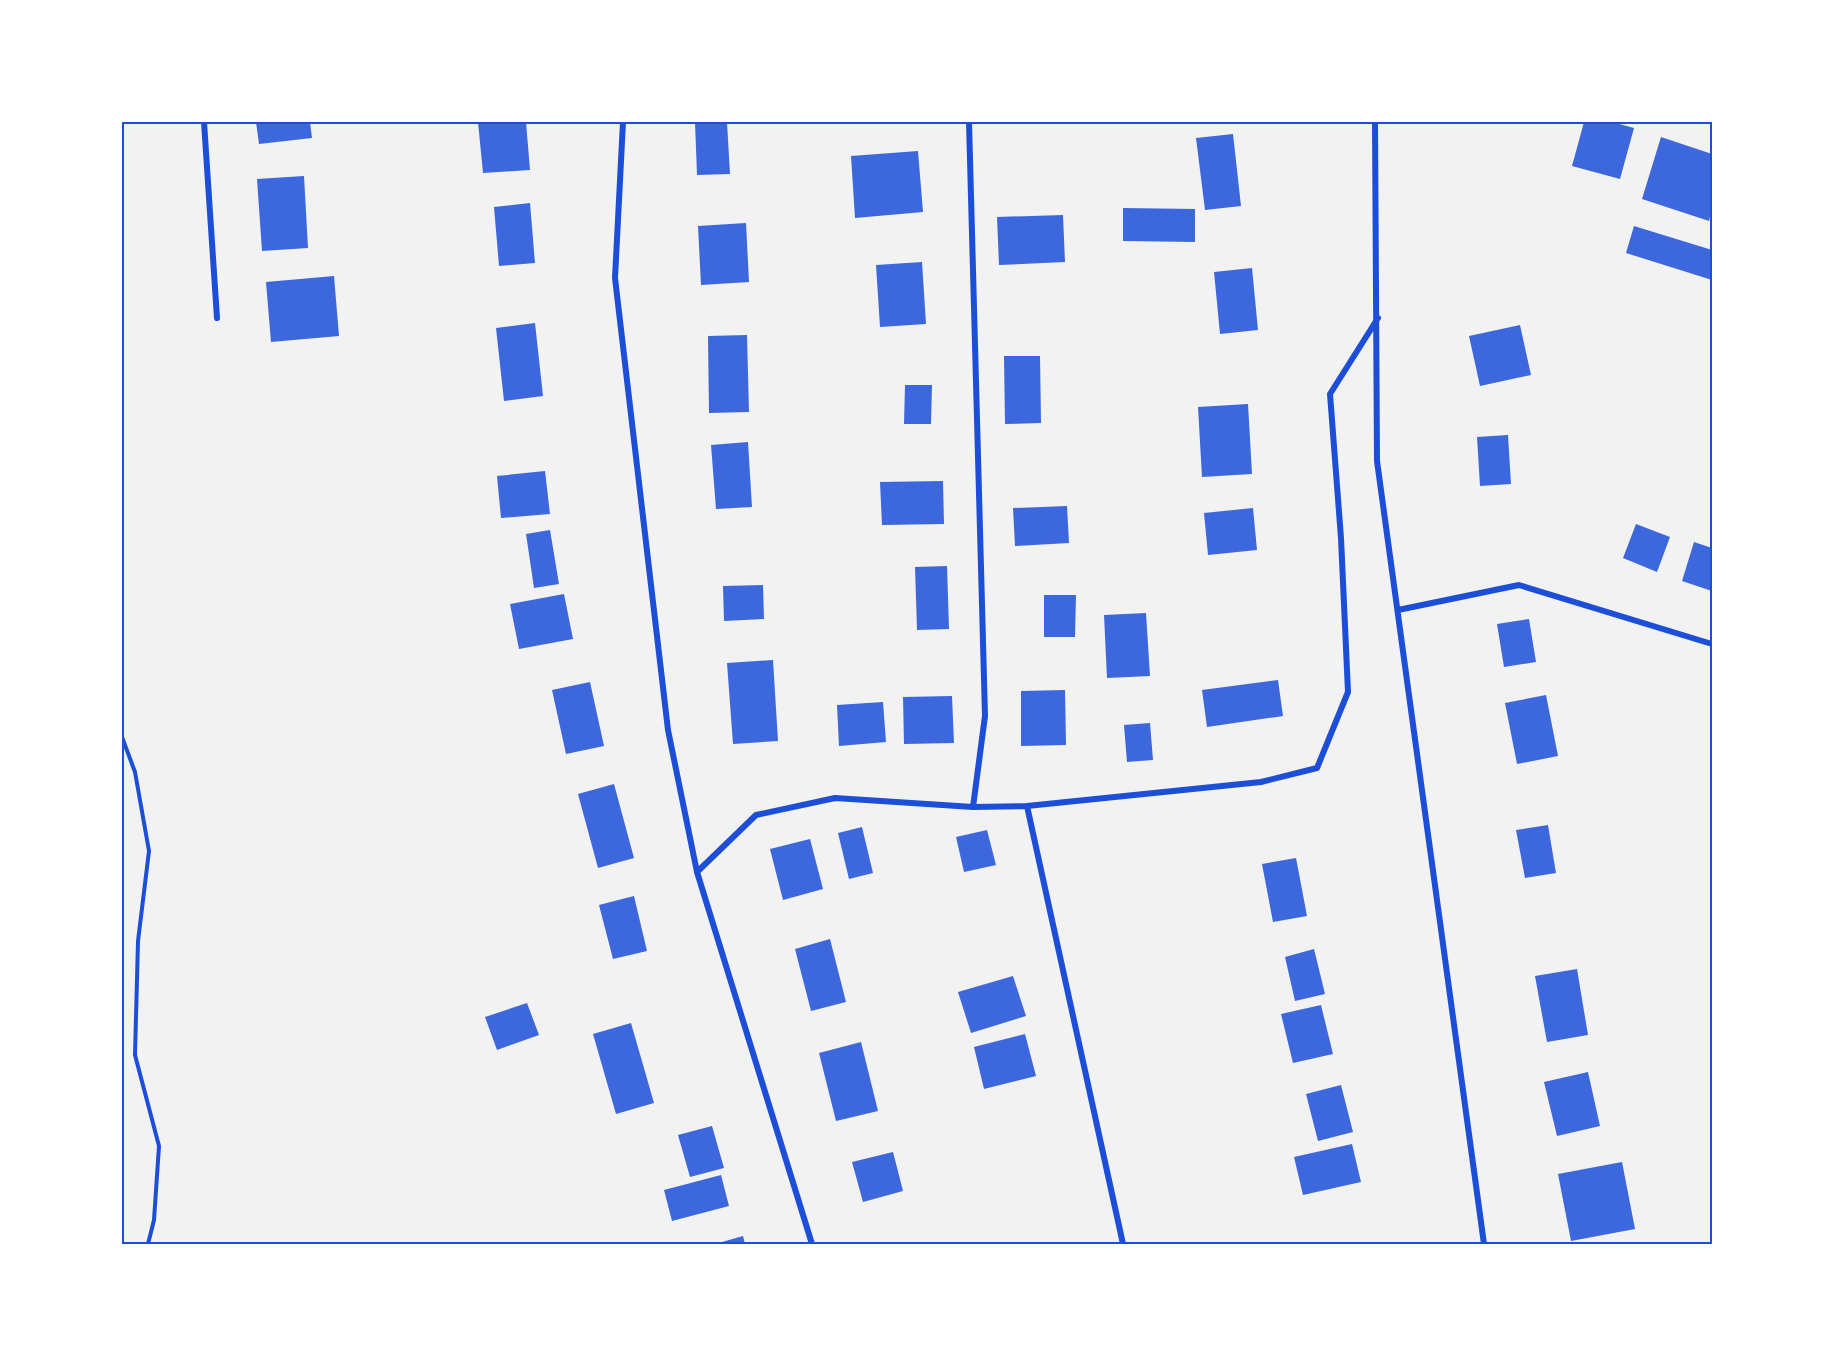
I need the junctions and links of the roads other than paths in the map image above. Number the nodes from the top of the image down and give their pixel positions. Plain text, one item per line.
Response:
1 (204, 122) edge
2 (622, 122) edge
3 (969, 122) edge
4 (1376, 122) edge
5 (217, 318) dead end
6 (1378, 318) junction
7 (1398, 610) junction
8 (1713, 644) edge
9 (1027, 806) junction
10 (973, 807) junction
11 (697, 872) junction
12 (812, 1245) edge
13 (1123, 1245) edge
14 (1484, 1245) edge

1 - 5 street
2 - 11 street
3 - 10 street
4 - 6 street
6 - 7 street
6 - 9 street
7 - 8 street
7 - 14 street
9 - 10 street
9 - 13 street
10 - 11 street
11 - 12 street

